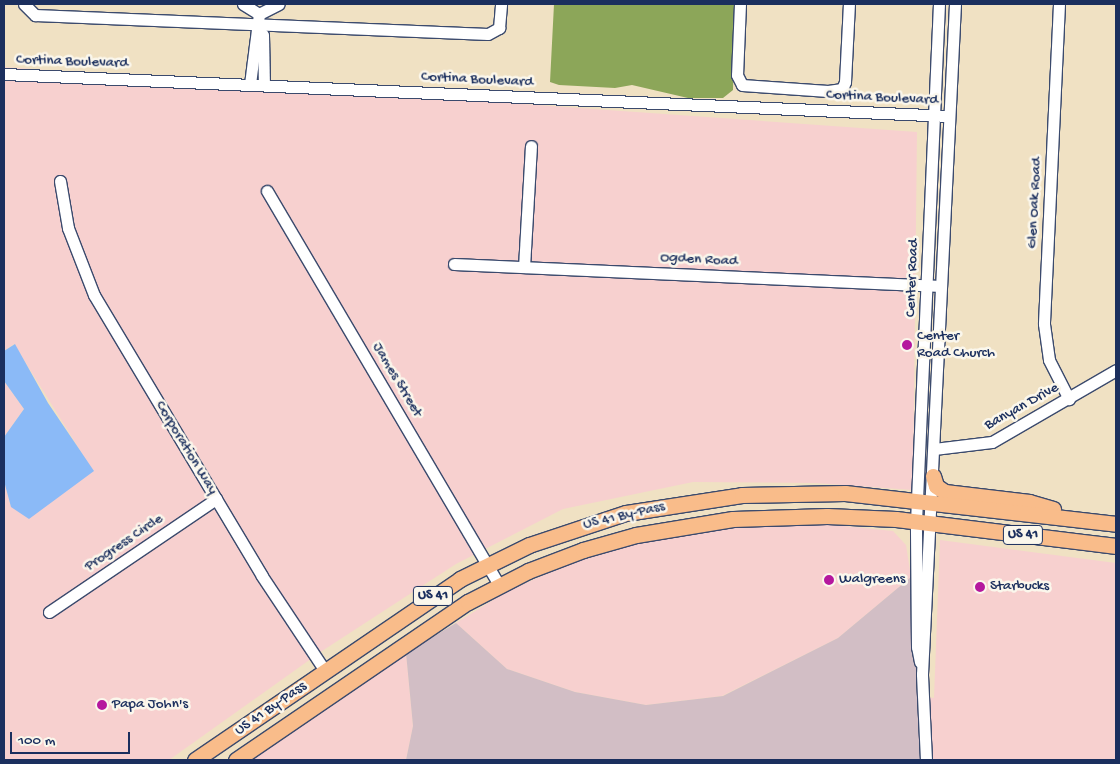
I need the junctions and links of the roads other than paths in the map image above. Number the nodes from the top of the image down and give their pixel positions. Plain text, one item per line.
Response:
1 (24, 4) edge
2 (243, 4) edge
3 (279, 4) edge
4 (501, 4) edge
5 (740, 4) edge
6 (849, 4) edge
7 (940, 4) edge
8 (955, 4) edge
9 (1059, 4) edge
10 (259, 23) junction
11 (4, 74) edge
12 (250, 84) junction
13 (264, 85) junction
14 (934, 116) junction
15 (949, 116) junction
16 (531, 146) dead end
17 (60, 181) dead end
18 (267, 191) dead end
19 (454, 264) dead end
20 (524, 267) junction
21 (928, 285) junction
22 (941, 286) junction
23 (1116, 370) edge
24 (1069, 399) junction
25 (934, 449) junction
26 (933, 476) junction
27 (216, 498) junction
28 (702, 500) junction
29 (924, 501) junction
30 (1116, 518) edge
31 (923, 523) junction
32 (1116, 524) edge
33 (662, 530) junction
34 (1112, 547) edge
35 (488, 564) junction
36 (499, 585) junction
37 (50, 612) dead end
38 (326, 671) junction
39 (316, 704) junction
40 (239, 731) junction
41 (196, 760) edge
42 (204, 760) edge
43 (236, 760) edge
44 (926, 760) edge

1 - 10 street
2 - 10 street
3 - 10 street
4 - 10 street
5 - 6 street
7 - 14 street, Center Road
8 - 15 street, Center Road
9 - 24 street, Glen Oak Road
10 - 12 street
10 - 13 street
11 - 12 street, Cortina Boulevard
12 - 13 street, Cortina Boulevard
13 - 14 street, Cortina Boulevard
14 - 15 street, Cortina Boulevard
14 - 21 street, Center Road
15 - 22 street, Center Road
16 - 20 street
17 - 27 street, Corporation Way
18 - 35 street, James Street
19 - 20 street, Ogden Road
20 - 21 street, Ogden Road
21 - 22 street, Ogden Road
21 - 29 street, Center Road
22 - 25 street, Center Road
23 - 24 street, Banyan Drive
24 - 25 street, Banyan Drive
25 - 26 street, Center Road
26 - 29 street, Center Road
26 - 30 main road
27 - 37 street, Progress Circle
27 - 38 street, Corporation Way
28 - 29 main road, US 41 By-Pass / US 41
28 - 33 main road
28 - 35 main road, US 41 By-Pass / US 41
29 - 31 street, Center Road
29 - 32 main road, US 41 By-Pass / US 41
31 - 33 main road, US 41 By-Pass / US 41
31 - 34 main road, US 41 By-Pass / US 41
31 - 44 street, Center Road
33 - 36 main road, US 41 By-Pass / US 41
35 - 36 street, James Street
35 - 38 main road, US 41 By-Pass / US 41
36 - 39 main road, US 41 By-Pass / US 41
38 - 39 main road
38 - 40 main road, US 41 By-Pass / US 41
39 - 43 main road, US 41 By-Pass / US 41
40 - 41 main road, US 41 By-Pass / US 41
40 - 42 main road

